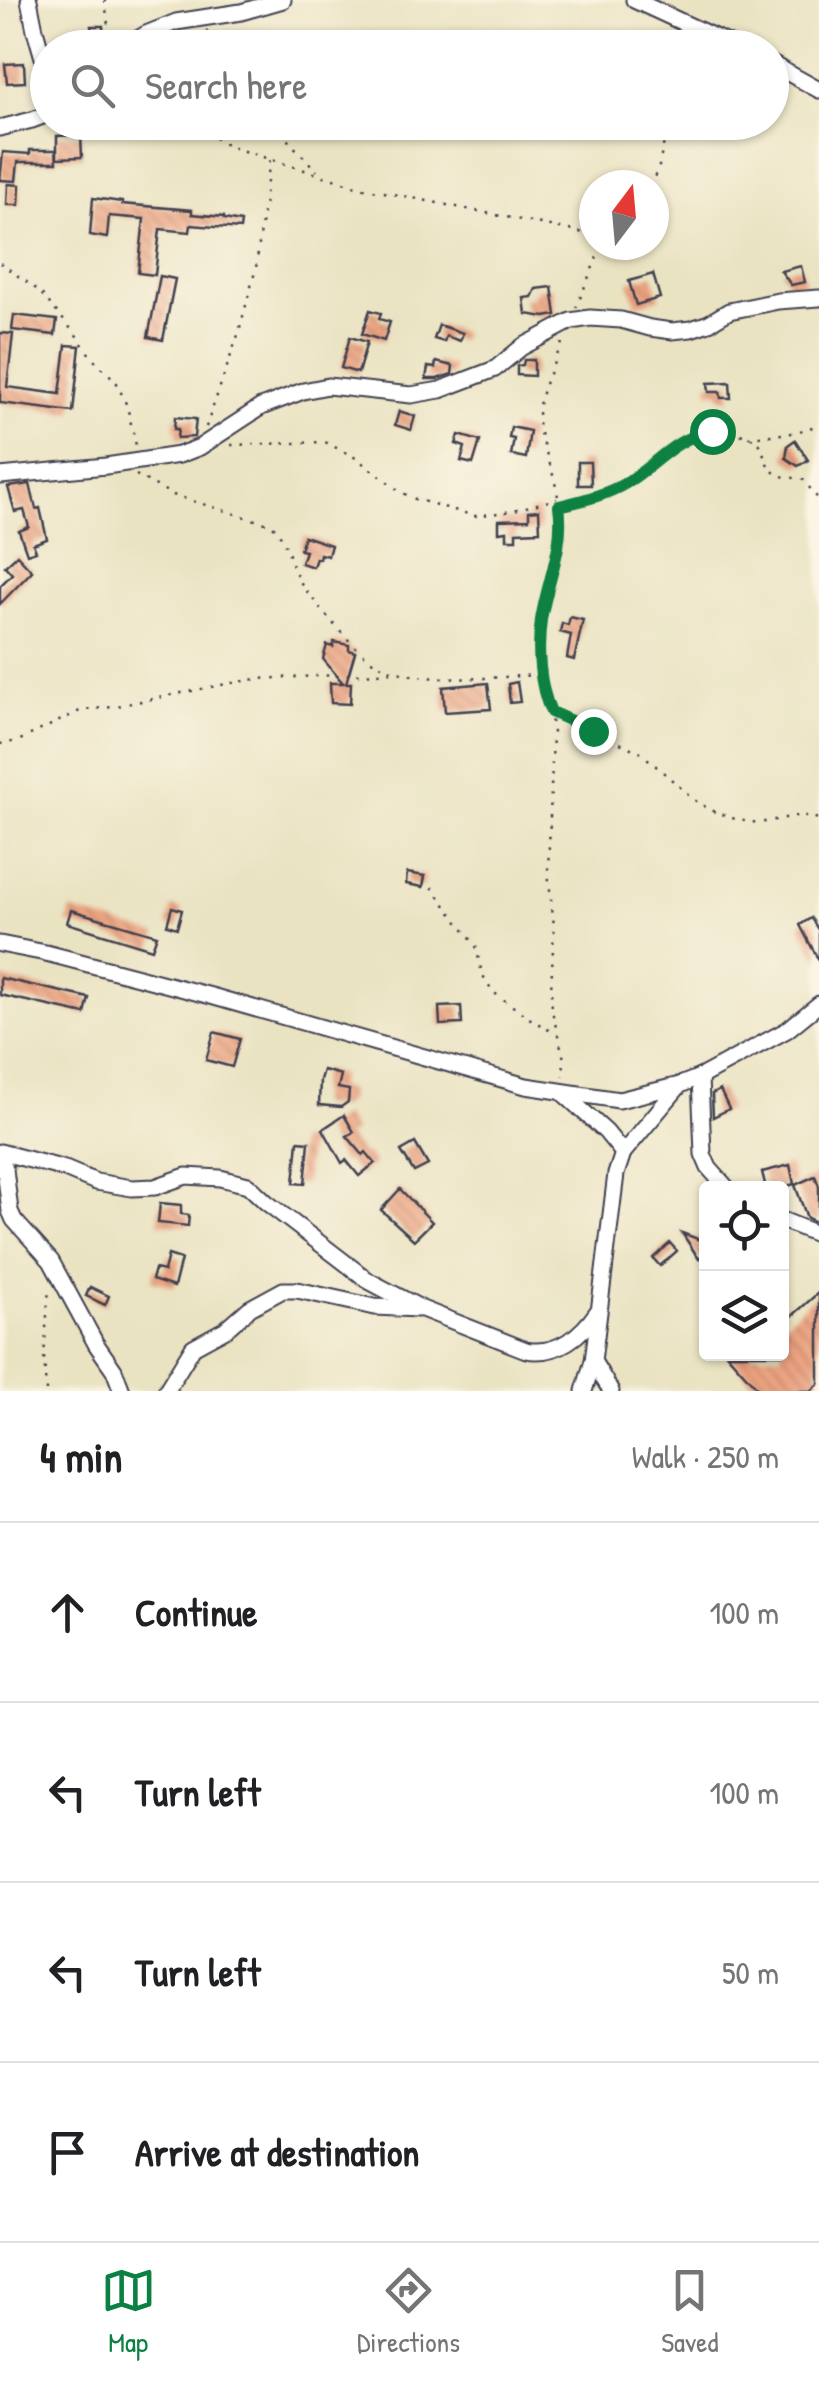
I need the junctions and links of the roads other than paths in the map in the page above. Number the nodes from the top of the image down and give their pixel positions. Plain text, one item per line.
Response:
1 (29, 0) edge
2 (283, 0) edge
3 (634, 0) edge
4 (37, 30) edge
5 (156, 30) edge
6 (699, 30) edge
7 (789, 73) edge
8 (819, 90) edge
9 (30, 119) edge
10 (0, 128) edge
11 (819, 298) edge
12 (0, 476) edge
13 (0, 944) edge
14 (819, 1004) edge
15 (700, 1077) junction
16 (680, 1085) junction
17 (563, 1093) junction
18 (622, 1153) junction
19 (0, 1155) edge
20 (720, 1181) edge
21 (789, 1223) edge
22 (819, 1234) edge
23 (422, 1309) junction
24 (598, 1311) junction
25 (593, 1361) junction
26 (122, 1391) edge
27 (166, 1391) edge
28 (584, 1391) edge
29 (611, 1391) edge

1 - 4 street
2 - 5 street
3 - 6 street
7 - 8 street
9 - 10 street
11 - 12 street
13 - 17 street
14 - 15 street
15 - 16 street
15 - 20 street
16 - 17 street
16 - 18 street
17 - 18 street
18 - 24 street
19 - 23 street
19 - 26 street
21 - 22 street
23 - 24 street
23 - 27 street
24 - 25 street
25 - 28 street
25 - 29 street

